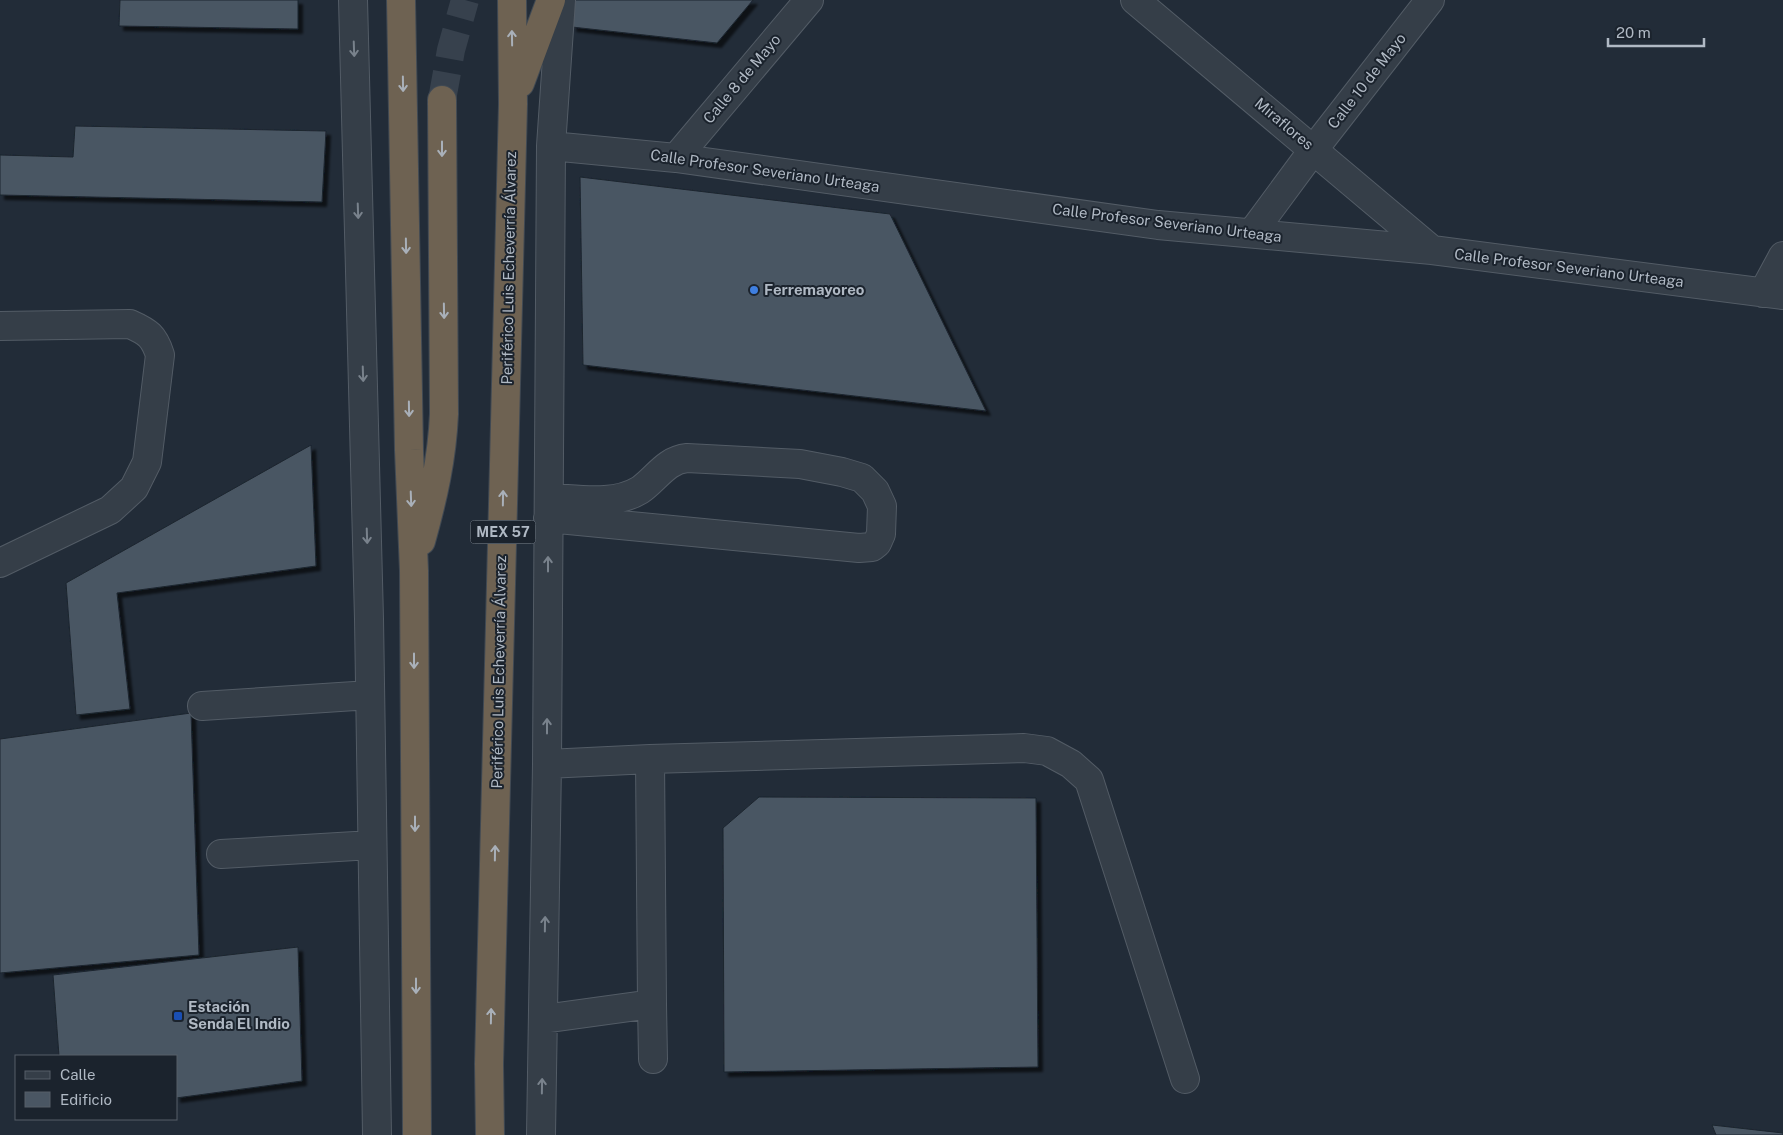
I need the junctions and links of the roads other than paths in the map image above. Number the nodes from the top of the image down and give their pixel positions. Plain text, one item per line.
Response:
1 (353, 0) edge
2 (401, 0) edge
3 (512, 0) edge
4 (551, 0) edge
5 (561, 0) edge
6 (808, 0) edge
7 (1135, 0) edge
8 (1430, 0) edge
9 (442, 100) tunnel mouth
10 (513, 104) junction
11 (551, 146) junction
12 (1314, 149) junction
13 (676, 158) junction
14 (1252, 233) junction
15 (1432, 250) junction
16 (1783, 256) edge
17 (1773, 294) edge
18 (0, 326) edge
19 (548, 508) junction
20 (0, 563) edge
21 (414, 571) junction
22 (370, 695) junction
23 (202, 706) dead end
24 (650, 759) junction
25 (547, 764) junction
26 (372, 845) junction
27 (221, 854) dead end
28 (652, 1004) junction
29 (544, 1019) junction
30 (653, 1059) dead end
31 (1185, 1079) dead end
32 (377, 1135) edge
33 (417, 1135) edge
34 (490, 1135) edge
35 (541, 1135) edge

1 -> 22 street
2 -> 21 highway
10 -> 3 highway, Periférico Luis Echeverría Álvarez / MEX 57
4 - 10 highway
5 - 11 street
6 - 13 street, Calle 8 de Mayo
7 - 12 street, Miraflores
8 - 12 street, Calle 10 de Mayo
9 -> 21 highway
34 -> 10 highway, Periférico Luis Echeverría Álvarez / MEX 57
11 - 13 street, Calle Profesor Severiano Urteaga
11 - 19 street
12 - 14 street, Calle 10 de Mayo
12 - 15 street, Miraflores
13 - 14 street, Calle Profesor Severiano Urteaga
14 - 15 street, Calle Profesor Severiano Urteaga
15 - 17 street, Calle Profesor Severiano Urteaga
16 - 17 street
18 - 20 street
19 - 19 street
25 -> 19 street
21 -> 33 highway
22 - 23 street
22 - 26 street
24 - 25 street
24 - 28 street
24 - 31 street
29 -> 25 street
26 - 27 street
26 - 32 street
28 - 29 street
28 - 30 street
35 -> 29 street

